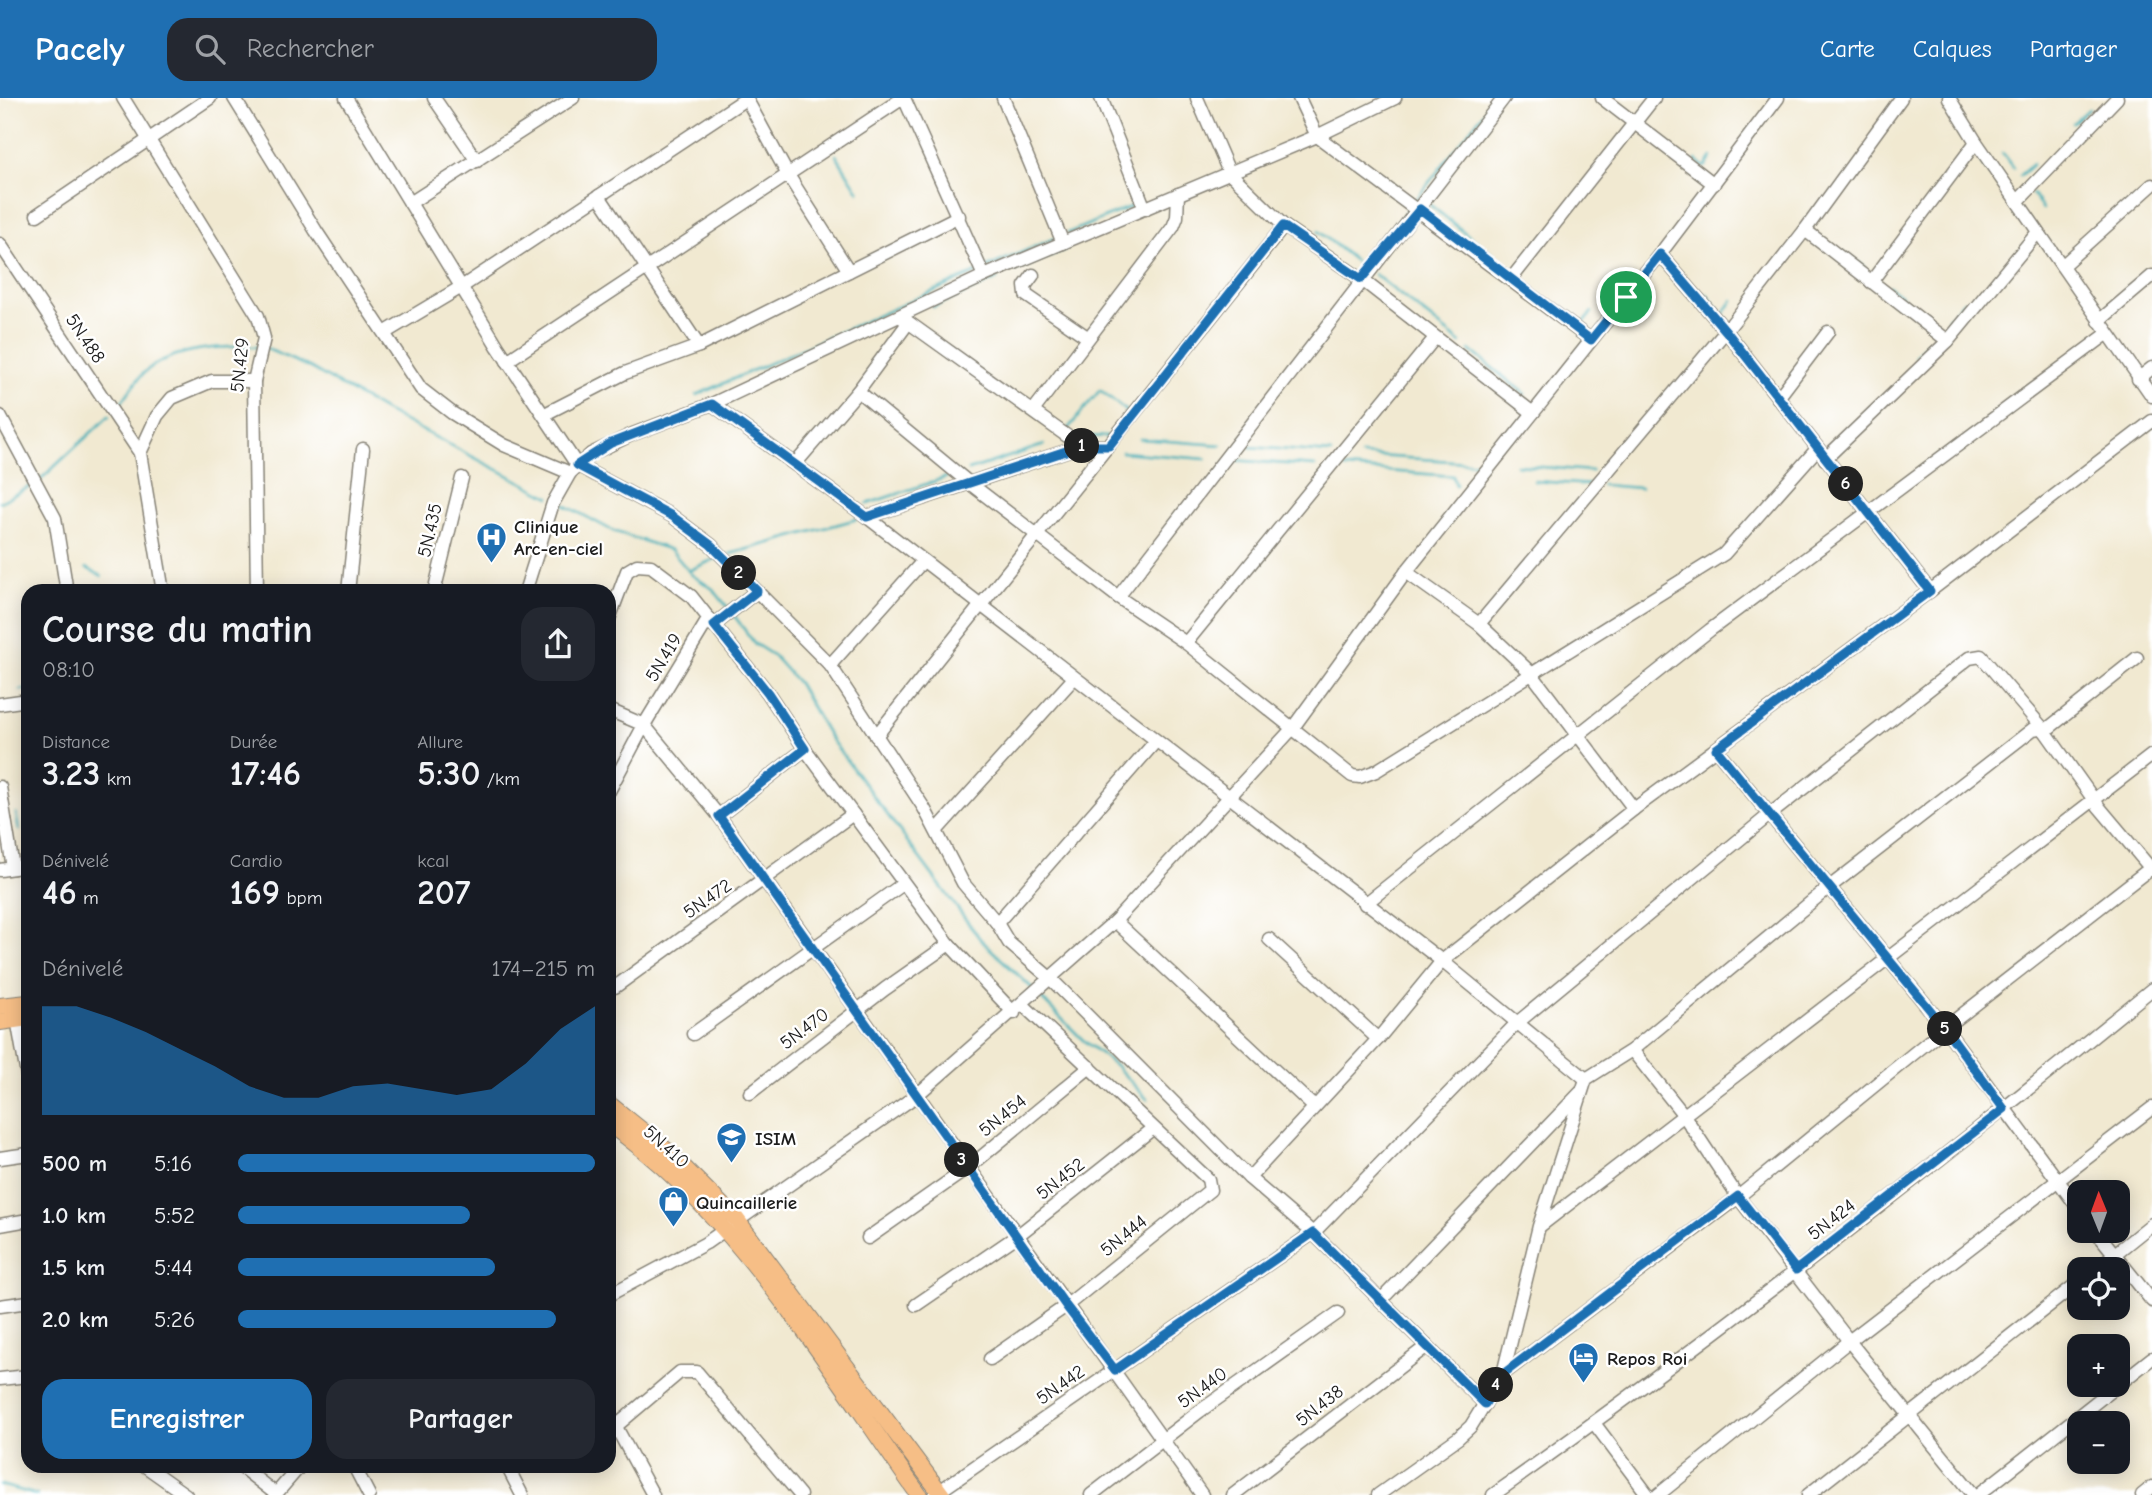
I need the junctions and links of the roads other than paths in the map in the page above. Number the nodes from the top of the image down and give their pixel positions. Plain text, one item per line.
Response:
1 (123, 98) edge
2 (210, 98) edge
3 (234, 98) edge
4 (346, 98) edge
5 (434, 98) edge
6 (573, 98) edge
7 (746, 98) edge
8 (904, 98) edge
9 (1003, 98) edge
10 (1101, 98) edge
11 (1197, 98) edge
12 (1299, 98) edge
13 (1395, 98) edge
14 (1504, 98) edge
15 (1602, 98) edge
16 (1654, 98) edge
17 (1778, 98) edge
18 (1901, 98) edge
19 (1949, 98) edge
20 (2098, 98) edge
21 (2112, 103) edge
22 (1634, 123) junction
23 (1317, 136) junction
24 (149, 139) junction
25 (1976, 142) junction
26 (477, 161) junction
27 (1228, 172) junction
28 (788, 175) junction
29 (1714, 184) junction
30 (2152, 185) edge
31 (1178, 194) junction
32 (599, 196) junction
33 (2018, 201) junction
34 (410, 203) junction
35 (1145, 209) junction
36 (1420, 209) junction
37 (37, 215) dead end
38 (959, 216) junction
39 (1283, 226) junction
40 (1805, 230) junction
41 (2038, 232) junction
42 (1063, 243) junction
43 (0, 244) edge
44 (1660, 254) junction
45 (2062, 266) junction
46 (648, 269) junction
47 (849, 271) junction
48 (1033, 275) dead end
49 (984, 276) junction
50 (2152, 276) edge
51 (1511, 278) junction
52 (1361, 279) junction
53 (1871, 282) junction
54 (463, 286) junction
55 (905, 320) junction
56 (2099, 321) junction
57 (1726, 331) junction
58 (386, 332) junction
59 (1828, 332) dead end
60 (2107, 334) junction
61 (1087, 337) junction
62 (1434, 339) junction
63 (1591, 340) junction
64 (1948, 341) junction
65 (699, 346) junction
66 (507, 361) junction
67 (2152, 368) edge
68 (2138, 379) junction
69 (254, 381) junction
70 (858, 391) junction
71 (2152, 396) edge
72 (1778, 398) junction
73 (712, 404) junction
74 (1033, 411) junction
75 (1533, 413) junction
76 (545, 414) junction
77 (0, 416) edge
78 (2152, 421) edge
79 (1081, 446) junction
80 (1109, 446) junction
81 (363, 449) dead end
82 (140, 453) junction
83 (1821, 454) junction
84 (794, 464) junction
85 (573, 469) junction
86 (462, 478) dead end
87 (968, 482) junction
88 (1870, 514) junction
89 (867, 517) junction
90 (1038, 535) junction
91 (923, 561) junction
92 (1406, 572) junction
93 (66, 584) edge
94 (162, 584) edge
95 (257, 584) edge
96 (349, 584) edge
97 (437, 584) edge
98 (528, 584) edge
99 (757, 591) junction
100 (1930, 591) junction
101 (1118, 597) junction
102 (616, 600) edge
103 (980, 607) junction
104 (712, 621) junction
105 (1479, 624) junction
106 (1186, 643) junction
107 (2137, 658) dead end
108 (830, 665) junction
109 (1531, 673) junction
110 (1074, 678) junction
111 (21, 701) edge
112 (0, 704) edge
113 (616, 713) edge
114 (644, 725) junction
115 (1292, 729) junction
116 (2042, 729) junction
117 (1576, 735) junction
118 (876, 737) junction
119 (1156, 741) junction
120 (805, 749) junction
121 (1716, 749) junction
122 (2152, 755) edge
123 (616, 778) edge
124 (0, 787) edge
125 (1227, 796) junction
126 (2095, 801) junction
127 (1634, 809) junction
128 (853, 814) junction
129 (719, 816) junction
130 (1769, 816) junction
131 (937, 830) junction
132 (2151, 868) edge
133 (6, 869) edge
134 (763, 882) junction
135 (903, 884) junction
136 (1828, 889) junction
137 (1365, 904) junction
138 (1115, 921) junction
139 (997, 923) junction
140 (1269, 939) dead end
141 (949, 944) junction
142 (812, 948) junction
143 (1888, 960) junction
144 (1442, 961) junction
145 (1047, 980) junction
146 (616, 986) edge
147 (2152, 989) edge
148 (21, 1004) edge
149 (0, 1006) edge
150 (1018, 1008) junction
151 (856, 1013) junction
152 (21, 1019) edge
153 (0, 1022) edge
154 (1517, 1023) junction
155 (1945, 1028) junction
156 (693, 1034) dead end
157 (1378, 1040) junction
158 (1632, 1050) junction
159 (1090, 1067) junction
160 (1584, 1085) junction
161 (750, 1093) dead end
162 (917, 1095) junction
163 (1314, 1107) junction
164 (2152, 1108) edge
165 (2004, 1109) junction
166 (616, 1110) edge
167 (1683, 1114) junction
168 (1152, 1129) junction
169 (616, 1130) edge
170 (21, 1155) edge
171 (0, 1158) edge
172 (968, 1168) junction
173 (1249, 1178) junction
174 (2058, 1182) junction
175 (2067, 1194) edge
176 (1738, 1196) junction
177 (21, 1221) edge
178 (2152, 1224) edge
179 (0, 1225) edge
180 (731, 1225) junction
181 (1539, 1226) junction
182 (1313, 1233) junction
183 (1017, 1236) junction
184 (868, 1238) dead end
185 (2105, 1243) edge
186 (2115, 1255) junction
187 (2112, 1257) edge
188 (1796, 1270) junction
189 (616, 1291) edge
190 (2067, 1291) edge
191 (1381, 1300) junction
192 (2152, 1301) edge
193 (21, 1303) edge
194 (916, 1305) dead end
195 (0, 1306) edge
196 (1066, 1306) junction
197 (793, 1307) junction
198 (1338, 1313) dead end
199 (1849, 1341) junction
200 (1427, 1346) junction
201 (2152, 1358) edge
202 (990, 1359) dead end
203 (1115, 1370) junction
204 (1503, 1374) junction
205 (21, 1377) edge
206 (0, 1379) edge
207 (1485, 1404) junction
208 (1906, 1415) junction
209 (1594, 1423) junction
210 (616, 1426) edge
211 (616, 1429) edge
212 (1163, 1440) junction
213 (155, 1473) edge
214 (249, 1473) edge
215 (294, 1473) edge
216 (358, 1473) edge
217 (511, 1473) edge
218 (2152, 1488) edge
219 (275, 1494) edge
220 (938, 1494) edge
221 (187, 1495) edge
222 (369, 1495) edge
223 (522, 1495) edge
224 (653, 1495) edge
225 (800, 1495) edge
226 (919, 1495) edge
227 (1091, 1495) edge
228 (1202, 1495) edge
229 (1233, 1495) edge
230 (1378, 1495) edge
231 (1493, 1495) edge
232 (1648, 1495) edge
233 (1658, 1495) edge
234 (1808, 1495) edge
235 (1976, 1495) edge
236 (2142, 1495) edge

1 - 24 street, 5N.429
2 - 24 street
3 - 58 street
4 - 34 street
5 - 26 street
6 - 26 street
7 - 28 street
7 - 32 street
8 - 28 street
8 - 38 street
9 - 42 street
10 - 35 street
11 - 27 street
12 - 23 street
13 - 23 street
14 - 36 street
15 - 22 street
16 - 22 street
17 - 29 street
18 - 40 street
19 - 25 street
20 - 21 street
21 - 33 street
22 - 29 street
22 - 51 street
23 - 27 street
23 - 36 street
24 - 37 street
24 - 69 street, 5N.429
25 - 33 street
25 - 53 street
26 - 34 street
27 - 31 street
27 - 39 street
28 - 46 street
28 - 47 street
29 - 44 street
30 - 45 street
31 - 35 street
31 - 61 street
32 - 46 street
32 - 54 street
33 - 41 street
34 - 54 street
35 - 42 street
36 - 51 street
36 - 52 street
38 - 47 street
38 - 49 street
39 - 52 street
39 - 80 street
40 - 53 street
40 - 57 street
41 - 45 street
41 - 64 street
42 - 49 street
43 - 82 street, 5N.488
44 - 57 street
44 - 63 street
45 - 56 street
46 - 65 street
46 - 66 street
47 - 65 street
48 - 61 street
49 - 55 street
50 - 56 street
51 - 63 street
52 - 62 street
52 - 101 street
53 - 64 street
54 - 58 street
54 - 66 street
55 - 70 street
55 - 73 street
55 - 74 street
56 - 60 street
57 - 72 street
57 - 105 street
58 - 85 street
59 - 72 street
60 - 68 street
60 - 88 street
61 - 74 street
62 - 75 street
62 - 106 street
63 - 75 street
64 - 83 street
65 - 76 street
66 - 76 street
67 - 68 street
68 - 71 street
69 - 82 street
69 - 95 street, 5N.429
70 - 84 street
70 - 87 street
72 - 83 street
73 - 84 street
73 - 85 street
74 - 79 street
75 - 92 street
76 - 85 street
77 - 93 street
78 - 100 street
79 - 80 street
79 - 87 street
80 - 90 street
81 - 96 street
82 - 94 street
83 - 88 street
83 - 109 street
84 - 89 street
85 - 98 street
85 - 99 street
86 - 97 street, 5N.435
87 - 89 street
87 - 90 street
88 - 100 street
88 - 117 street
89 - 91 street
90 - 101 street
90 - 103 street
91 - 103 street
91 - 108 street
92 - 105 street
92 - 115 street
99 - 104 street
99 - 108 street
100 - 121 street
101 - 106 street
102 - 104 street
103 - 110 street
103 - 118 street
104 - 114 street, 5N.419
104 - 120 street
105 - 109 street
106 - 115 street
107 - 116 street
108 - 118 street
109 - 115 street
109 - 117 street
110 - 119 street
110 - 131 street
111 - 112 street
113 - 114 street
114 - 123 street, 5N.419
114 - 129 street
115 - 125 street
116 - 126 street
116 - 130 street, 5N.442
116 - 136 street
117 - 127 street
117 - 137 street
118 - 131 street
119 - 125 street
119 - 139 street
120 - 128 street
120 - 129 street
121 - 127 street
121 - 130 street
122 - 126 street
124 - 133 street
125 - 137 street
125 - 138 street
126 - 132 street
126 - 143 street
127 - 144 street
128 - 134 street, 5N.472
128 - 135 street
129 - 134 street
130 - 136 street
130 - 154 street, 5N.442
131 - 139 street
132 - 155 street
134 - 142 street
134 - 146 street, 5N.472
135 - 141 street
135 - 142 street
136 - 143 street
136 - 158 street
137 - 144 street
138 - 145 street
138 - 163 street
139 - 145 street
140 - 157 street
141 - 150 street
141 - 151 street, 5N.470
142 - 151 street
142 - 156 street
143 - 155 street
143 - 167 street
144 - 154 street
144 - 157 street
145 - 150 street
145 - 173 street
147 - 165 street, 5N.424
148 - 149 main road
150 - 159 street
150 - 162 street
151 - 161 street, 5N.470
151 - 162 street
152 - 153 main road
154 - 160 street
154 - 182 street, 5N.442
155 - 165 street
155 - 176 street
157 - 163 street
158 - 160 street
158 - 167 street
159 - 168 street
159 - 172 street, 5N.454
160 - 181 street
160 - 191 street
162 - 172 street
162 - 180 street
163 - 173 street
164 - 174 street
165 - 174 street
165 - 188 street, 5N.424
166 - 180 main road
167 - 176 street
167 - 181 street
168 - 183 street, 5N.452
168 - 196 street, 5N.444
169 - 180 main road, 5N.410
170 - 171 street
172 - 183 street
172 - 184 street, 5N.454
173 - 182 street
174 - 175 street
174 - 199 street
176 - 188 street
176 - 204 street
177 - 179 street
178 - 186 street
180 - 189 street
180 - 197 main road
181 - 204 street
182 - 191 street
182 - 203 street, 5N.442
183 - 194 street, 5N.452
183 - 196 street
185 - 186 street
186 - 187 street
186 - 192 street
188 - 199 street
188 - 209 street, 5N.424
190 - 208 street
191 - 200 street
193 - 195 street
196 - 202 street, 5N.444
196 - 203 street
197 - 220 main road
197 - 226 main road
198 - 212 street, 5N.440
199 - 208 street
199 - 233 street
200 - 207 street
200 - 229 street, 5N.438
201 - 235 street
203 - 212 street
203 - 220 street, 5N.442
204 - 207 street
205 - 206 street
207 - 230 street
208 - 234 street
208 - 235 street
209 - 231 street, 5N.424
209 - 232 street
210 - 225 street
211 - 224 street
212 - 227 street, 5N.440
212 - 228 street
213 - 221 street
214 - 219 street
215 - 219 street
216 - 222 street
217 - 223 street
218 - 236 street

